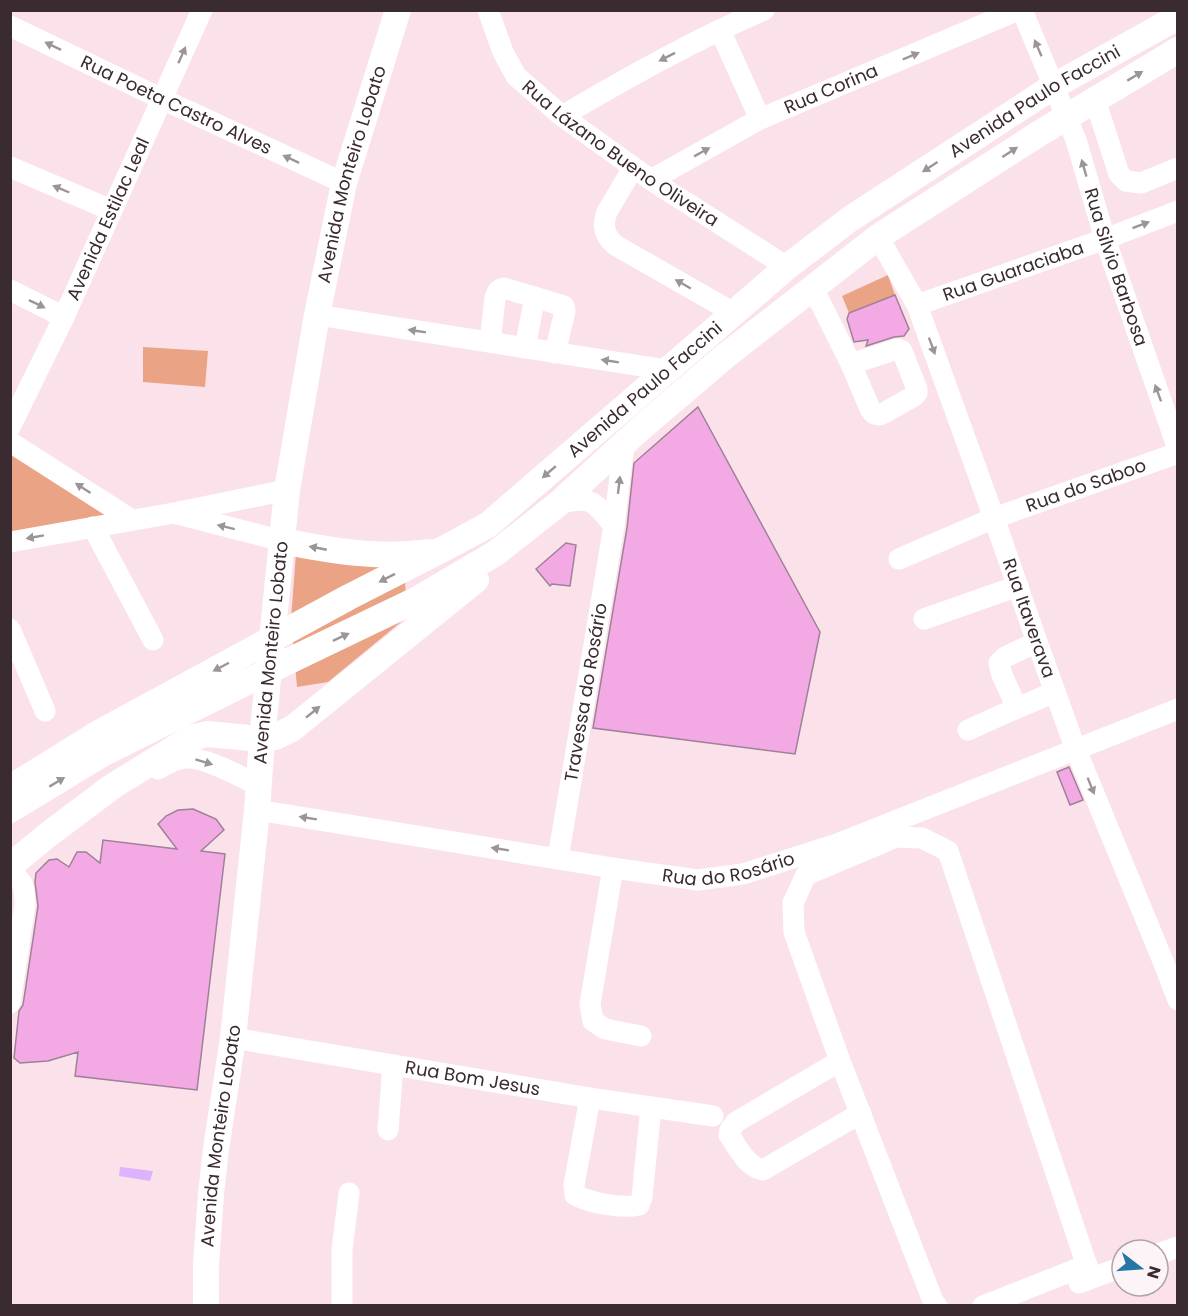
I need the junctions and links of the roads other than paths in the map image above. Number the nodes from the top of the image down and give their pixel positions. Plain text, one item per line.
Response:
1 (202, 10) edge
2 (398, 10) edge
3 (488, 10) edge
4 (764, 10) edge
5 (1020, 10) edge
6 (1178, 17) edge
7 (10, 26) edge
8 (720, 30) junction
9 (1178, 50) edge
10 (1054, 86) junction
11 (162, 99) junction
12 (1095, 100) junction
13 (562, 116) junction
14 (1067, 117) junction
15 (760, 119) junction
16 (10, 167) edge
17 (633, 168) junction
18 (1178, 168) edge
19 (651, 180) junction
20 (344, 183) junction
21 (111, 210) junction
22 (1178, 211) edge
23 (850, 219) junction
24 (878, 237) junction
25 (1105, 239) junction
26 (787, 267) junction
27 (813, 288) junction
28 (10, 290) edge
29 (535, 297) junction
30 (917, 305) junction
31 (734, 313) junction
32 (317, 315) junction
33 (64, 317) junction
34 (706, 337) junction
35 (490, 342) junction
36 (525, 348) junction
37 (555, 352) junction
38 (724, 357) junction
39 (851, 364) dead end
40 (667, 370) junction
41 (11, 426) edge
42 (633, 435) junction
43 (10, 442) edge
44 (1178, 448) edge
45 (1178, 453) edge
46 (288, 490) junction
47 (558, 504) junction
48 (174, 513) junction
49 (994, 518) junction
50 (132, 520) junction
51 (614, 526) junction
52 (93, 527) junction
53 (283, 541) junction
54 (10, 542) edge
55 (439, 551) junction
56 (496, 553) junction
57 (899, 559) dead end
58 (1018, 586) junction
59 (924, 619) dead end
60 (10, 629) edge
61 (273, 639) junction
62 (153, 640) dead end
63 (1036, 642) junction
64 (270, 671) junction
65 (1055, 692) junction
66 (1017, 708) junction
67 (1178, 710) edge
68 (45, 711) dead end
69 (968, 730) dead end
70 (262, 739) junction
71 (100, 744) junction
72 (1076, 750) junction
73 (10, 788) edge
74 (258, 798) junction
75 (10, 810) edge
76 (558, 858) junction
77 (10, 866) edge
78 (613, 868) junction
79 (10, 873) edge
80 (1170, 958) edge
81 (1178, 1000) edge
82 (10, 1003) edge
83 (641, 1036) dead end
84 (233, 1038) junction
85 (840, 1061) junction
86 (393, 1065) junction
87 (590, 1098) junction
88 (651, 1107) junction
89 (861, 1113) junction
90 (713, 1116) dead end
91 (388, 1130) dead end
92 (349, 1193) dead end
93 (1110, 1269) edge
94 (1089, 1272) junction
95 (206, 1305) edge
96 (342, 1305) edge
97 (937, 1305) edge
98 (983, 1305) edge
99 (1020, 1305) edge

11 -> 1 street, Avenida Estilac Leal
2 - 20 main road, Avenida Monteiro Lobato
3 - 13 street, Rua Lázano Bueno Oliveira
4 - 8 street
10 -> 5 street, Rua Silvio Barbosa
15 -> 5 street, Rua Corina
6 - 10 main road, Avenida Paulo Faccini
11 -> 7 street, Rua Poeta Castro Alves
8 -> 13 street
8 - 15 street
12 -> 9 main road, Avenida Paulo Faccini
10 - 14 street, Rua Silvio Barbosa
10 -> 23 main road, Avenida Paulo Faccini
20 -> 11 street, Rua Poeta Castro Alves
11 - 21 street, Avenida Estilac Leal
12 - 14 main road, Avenida Paulo Faccini
12 - 18 street
13 - 17 street, Rua Lázano Bueno Oliveira
24 -> 14 main road, Avenida Paulo Faccini
25 -> 14 street, Rua Silvio Barbosa
19 -> 15 street, Rua Corina
21 -> 16 street
17 - 19 street, Rua Lázano Bueno Oliveira
31 -> 17 street
19 - 26 street, Rua Lázano Bueno Oliveira
20 - 32 main road, Avenida Monteiro Lobato
21 - 33 street, Avenida Estilac Leal
25 -> 22 street, Rua Guaraciaba
23 - 26 main road, Avenida Paulo Faccini
23 - 38 main road
24 - 27 main road, Avenida Paulo Faccini
24 - 30 street, Rua Itaverava
25 - 30 street, Rua Guaraciaba
44 -> 25 street, Rua Silvio Barbosa
26 - 31 main road, Avenida Paulo Faccini
27 - 38 main road, Avenida Paulo Faccini
27 - 39 street
28 -> 33 street
29 - 35 street
29 - 36 street
29 - 37 street
30 -> 49 street, Rua Itaverava
31 - 34 main road, Avenida Paulo Faccini
35 -> 32 street
32 - 46 main road, Avenida Monteiro Lobato
33 - 41 street, Avenida Estilac Leal
34 - 40 main road, Avenida Paulo Faccini
34 - 42 main road
35 - 36 street
36 - 37 street
40 -> 37 street
38 - 42 main road, Avenida Paulo Faccini
40 -> 55 main road, Avenida Paulo Faccini
42 - 47 main road, Avenida Paulo Faccini
51 -> 42 street, Travessa do Rosário
50 -> 43 street
45 - 49 street, Rua do Saboo
46 - 48 street
46 - 53 main road, Avenida Monteiro Lobato
47 - 51 street
47 - 56 main road, Avenida Paulo Faccini
48 - 50 street
53 -> 48 street
49 - 57 street, Rua do Saboo
49 - 58 street, Rua Itaverava
50 - 52 street
51 - 76 street, Travessa do Rosário
52 -> 54 street
52 - 62 street
55 -> 53 main road
53 - 61 main road, Avenida Monteiro Lobato
55 -> 61 main road, Avenida Paulo Faccini
64 -> 56 main road, Avenida Paulo Faccini
70 -> 56 main road
58 - 59 street
58 - 63 street, Rua Itaverava
60 - 68 street
61 - 64 main road, Avenida Monteiro Lobato
61 -> 71 main road, Avenida Paulo Faccini
63 - 65 street, Rua Itaverava
63 - 66 street
64 - 70 main road, Avenida Monteiro Lobato
64 - 71 main road, Avenida Paulo Faccini
65 - 66 street
65 - 72 street, Rua Itaverava
66 - 69 street
67 - 72 street, Rua do Rosário
70 - 74 main road, Avenida Monteiro Lobato
70 - 77 main road
71 - 73 main road
75 -> 71 main road
72 - 78 street, Rua do Rosário
72 -> 80 street, Rua Itaverava
76 -> 74 street, Rua do Rosário
77 -> 74 street, Rua do Rosário
74 - 84 main road, Avenida Monteiro Lobato
76 - 78 street, Rua do Rosário
78 - 83 street
79 - 82 street
80 - 81 street, Rua Itaverava
84 - 86 street, Rua Bom Jesus
84 - 95 main road, Avenida Monteiro Lobato
85 - 89 street
85 - 89 street
85 - 94 street
86 - 87 street, Rua Bom Jesus
86 - 91 street
87 - 88 street, Rua Bom Jesus
87 - 88 street
88 - 90 street, Rua Bom Jesus
89 - 97 street
92 - 96 street
93 - 94 street
94 - 98 street
94 - 99 street

